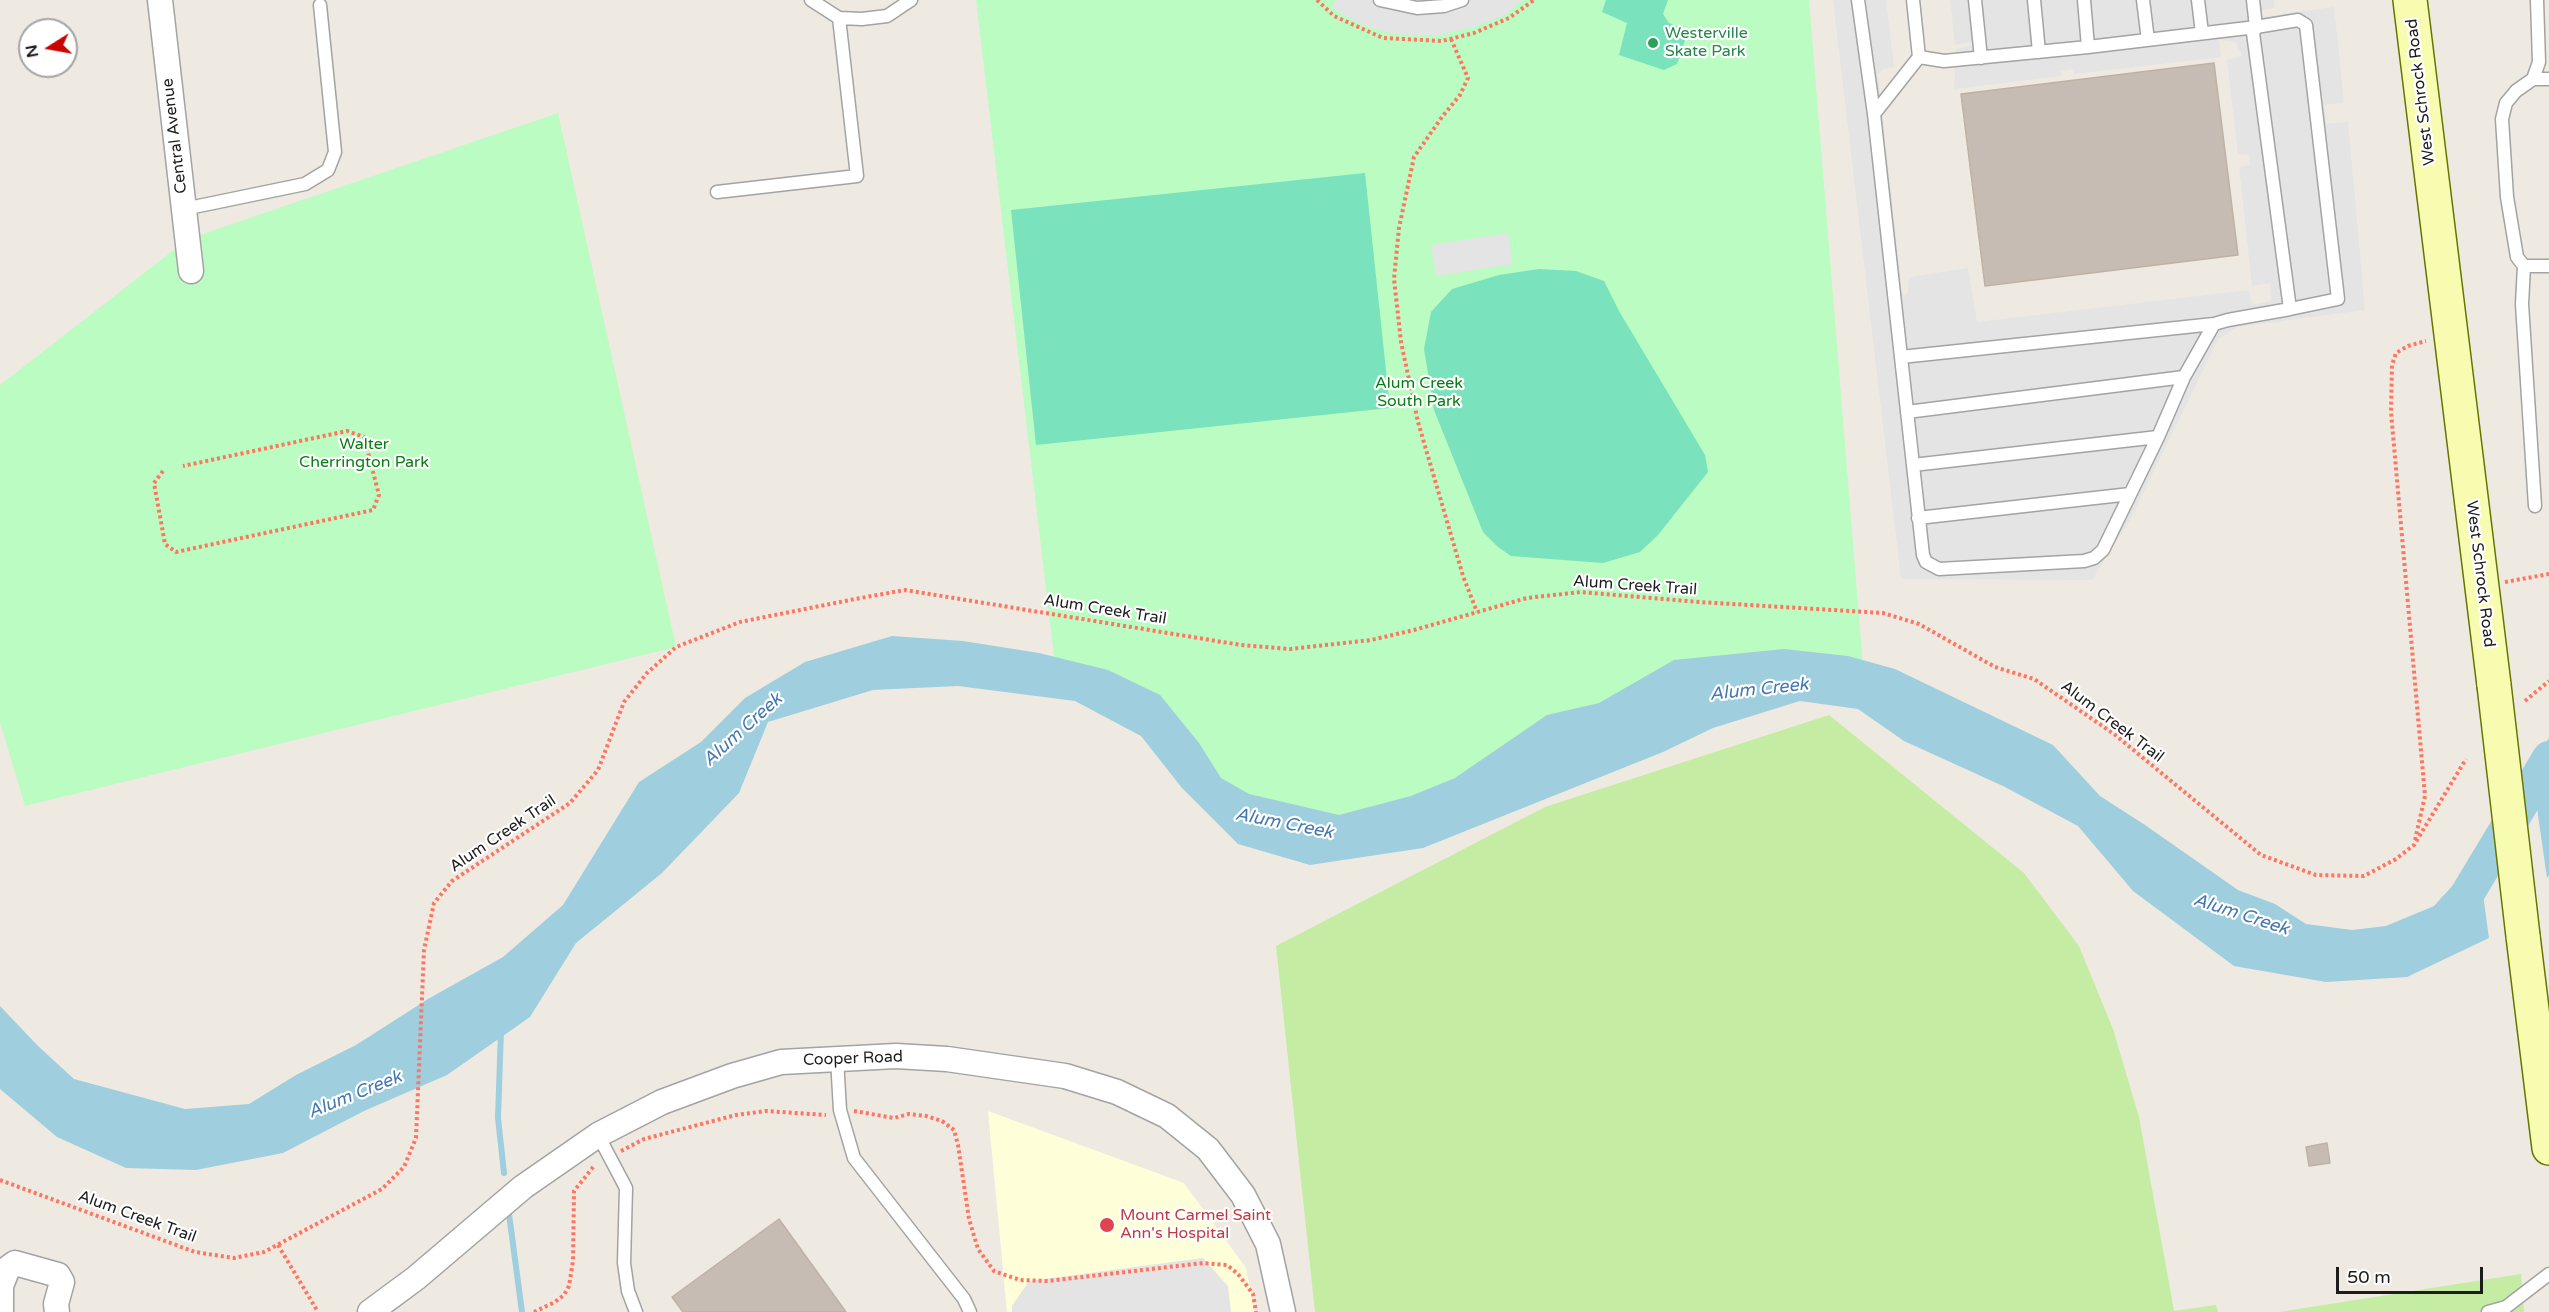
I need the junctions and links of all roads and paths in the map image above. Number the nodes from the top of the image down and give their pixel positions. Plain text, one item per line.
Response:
1 (159, 0) edge
2 (811, 0) edge
3 (911, 0) edge
4 (1317, 0) edge
5 (1380, 0) edge
6 (1462, 0) edge
7 (1534, 0) edge
8 (1858, 0) edge
9 (1913, 0) edge
10 (1975, 0) edge
11 (2034, 0) edge
12 (2084, 0) edge
13 (2143, 0) edge
14 (2198, 0) edge
15 (2253, 0) edge
16 (2410, 0) edge
17 (2537, 0) edge
18 (320, 5) dead end
19 (839, 18) junction
20 (2256, 27) junction
21 (2202, 33) junction
22 (1451, 39) junction
23 (2148, 40) junction
24 (2088, 47) junction
25 (2039, 52) junction
26 (1919, 57) junction
27 (1981, 58) junction
28 (2533, 79) junction
29 (2549, 79) edge
30 (1874, 114) junction
31 (717, 192) dead end
32 (184, 209) junction
33 (2524, 266) junction
34 (2549, 266) edge
35 (191, 271) dead end
36 (2290, 309) junction
37 (2214, 324) junction
38 (2450, 334) junction
39 (1900, 357) junction
40 (2184, 377) junction
41 (1906, 412) junction
42 (2158, 437) junction
43 (1913, 465) junction
44 (183, 466) dead end
45 (163, 471) dead end
46 (2130, 495) junction
47 (2535, 506) dead end
48 (1918, 518) junction
49 (2549, 574) edge
50 (2481, 582) junction
51 (1477, 612) junction
52 (2549, 681) edge
53 (2525, 701) dead end
54 (2466, 759) dead end
55 (2414, 845) junction
56 (837, 1059) junction
57 (598, 1135) junction
58 (2549, 1148) edge
59 (0, 1180) edge
60 (278, 1245) junction
61 (2549, 1274) edge
62 (1, 1312) edge
63 (57, 1312) edge
64 (318, 1312) edge
65 (370, 1312) edge
66 (636, 1312) edge
67 (970, 1312) edge
68 (1283, 1312) edge
69 (2488, 1312) edge

1 - 32 street, Central Avenue
2 - 19 lane
3 - 19 lane
4 - 22 path
5 - 6 lane
7 - 22 path
8 - 30 lane
9 - 26 lane
10 - 27 lane
11 - 25 lane
12 - 24 lane
13 - 23 lane
14 - 21 lane
15 - 20 lane
16 - 38 main road, West Schrock Road
17 - 28 lane
18 - 32 lane
19 - 31 lane
20 - 21 lane
20 - 36 lane
20 - 36 lane
21 - 23 lane
22 - 51 path
23 - 24 lane
24 - 25 lane
25 - 27 lane
26 - 27 lane
26 - 30 lane
28 - 29 lane
28 - 33 lane
30 - 39 lane
32 - 35 street, Central Avenue
33 - 34 lane
33 - 47 lane
36 - 37 lane
37 - 39 lane
37 - 40 lane
38 - 50 main road, West Schrock Road
38 - 55 path
39 - 41 lane
40 - 41 lane
40 - 42 lane
41 - 43 lane
42 - 43 lane
42 - 46 lane
43 - 48 lane
44 - 45 path
46 - 48 lane
46 - 48 lane
49 - 50 path
50 - 58 main road, West Schrock Road, bridge
51 - 55 path, Alum Creek Trail
51 - 60 path, Alum Creek Trail
52 - 53 path
54 - 55 path, Alum Creek Trail
56 - 57 street, Cooper Road
56 - 67 lane
56 - 68 street, Cooper Road
57 - 65 street, Cooper Road
57 - 66 lane
59 - 60 path, Alum Creek Trail
60 - 64 path
61 - 69 lane
62 - 63 street

